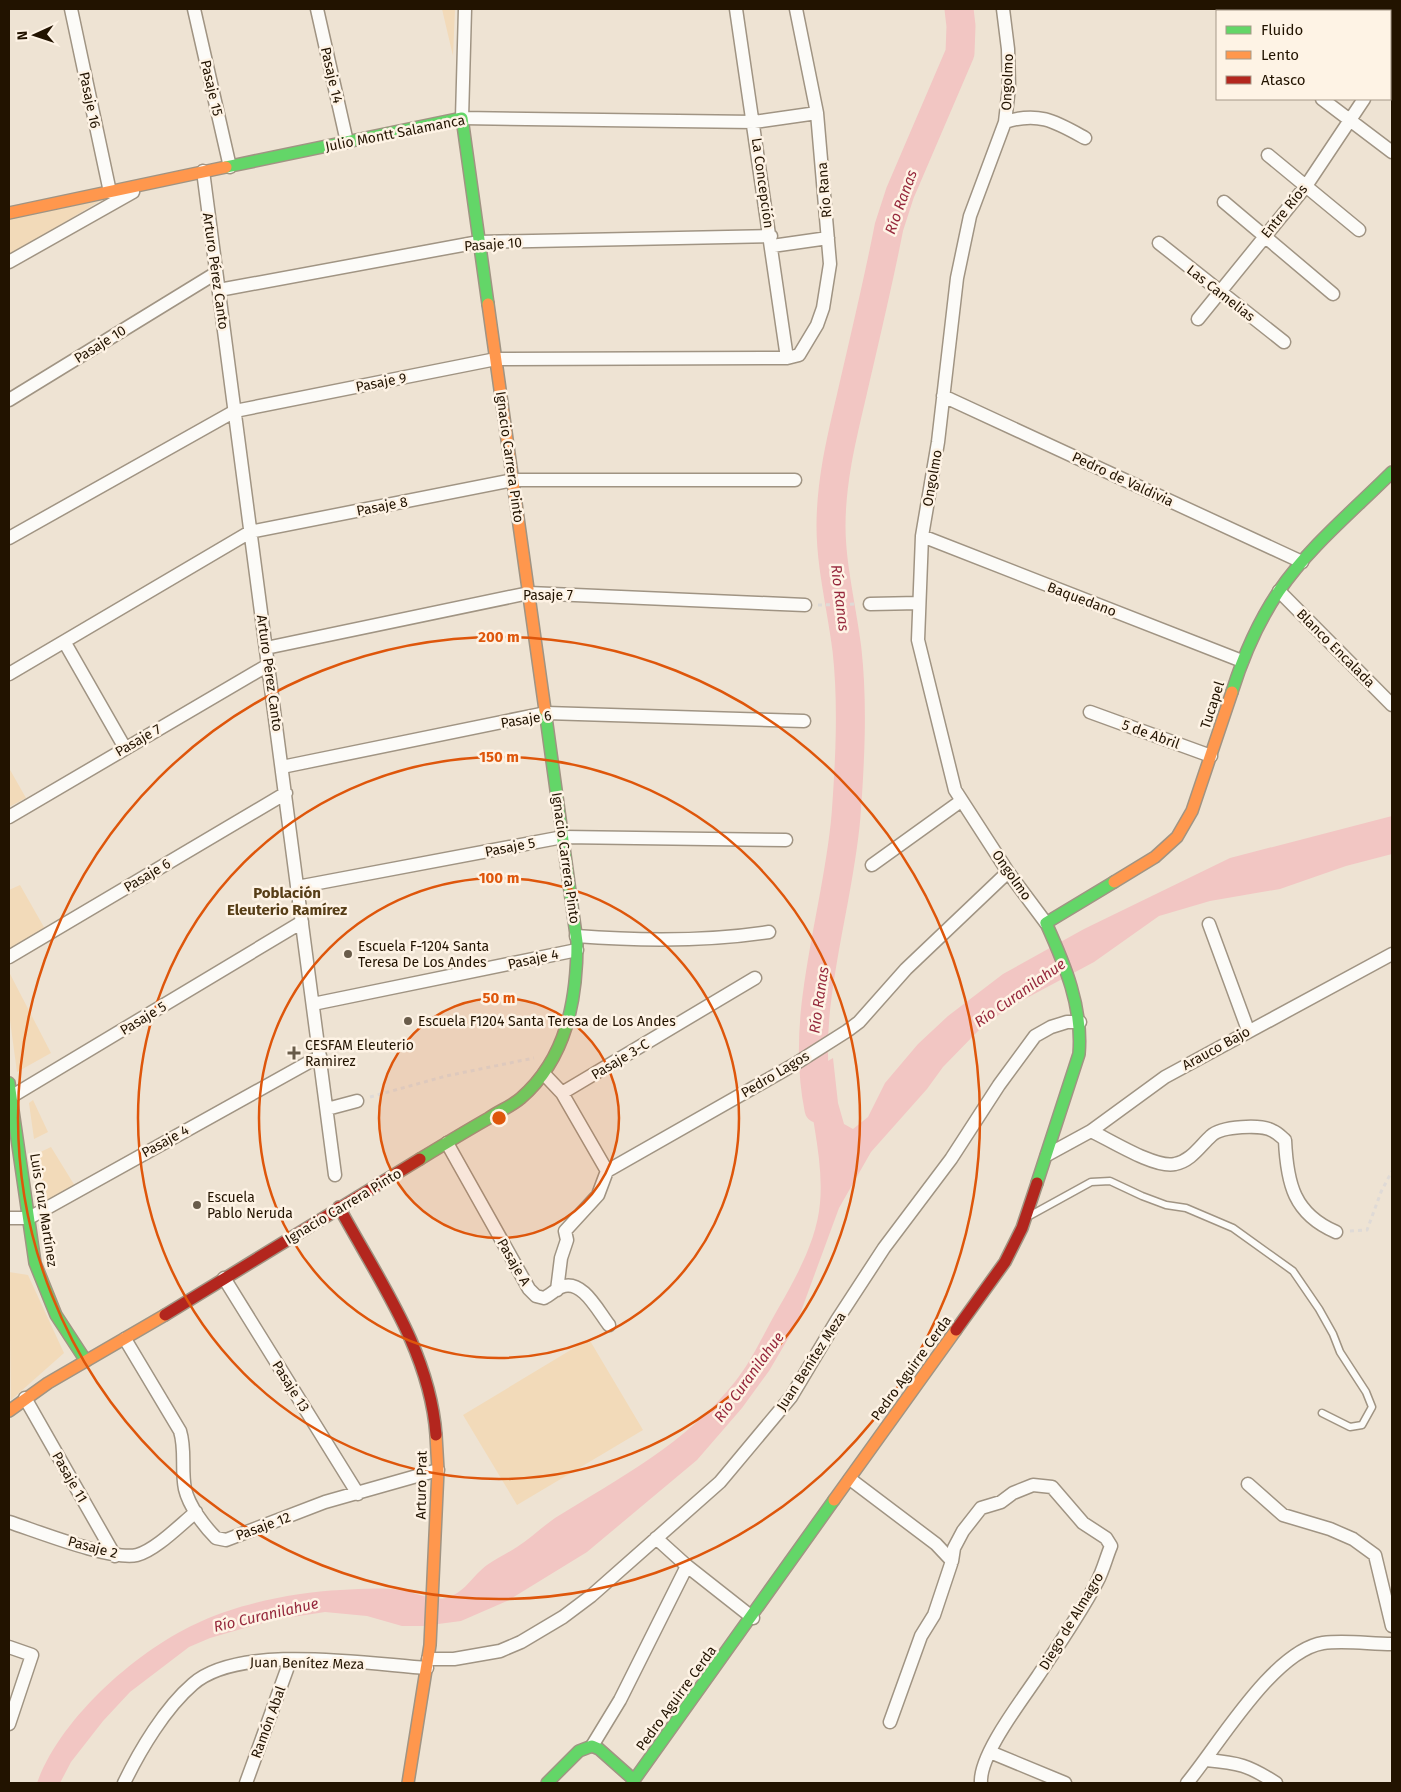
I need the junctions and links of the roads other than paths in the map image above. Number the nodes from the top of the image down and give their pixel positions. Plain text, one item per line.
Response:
1 (71, 9) edge
2 (194, 9) edge
3 (317, 9) edge
4 (465, 9) edge
5 (736, 9) edge
6 (796, 9) edge
7 (1003, 9) edge
8 (1323, 100) edge
9 (1363, 100) edge
10 (817, 113) junction
11 (462, 118) junction
12 (1350, 119) junction
13 (754, 122) junction
14 (1005, 122) junction
15 (1085, 138) dead end
16 (347, 142) junction
17 (1392, 152) edge
18 (1268, 155) dead end
19 (230, 167) junction
20 (203, 171) junction
21 (144, 186) junction
22 (1306, 186) junction
23 (110, 192) junction
24 (1224, 202) dead end
25 (9, 212) edge
26 (1359, 230) dead end
27 (1264, 236) junction
28 (828, 238) junction
29 (771, 241) junction
30 (479, 242) junction
31 (1159, 243) dead end
32 (9, 262) edge
33 (216, 273) junction
34 (218, 290) junction
35 (1220, 292) junction
36 (1333, 294) dead end
37 (1198, 319) dead end
38 (1284, 342) dead end
39 (787, 358) junction
40 (496, 359) junction
41 (943, 396) junction
42 (9, 400) edge
43 (235, 411) junction
44 (1392, 472) edge
45 (513, 480) junction
46 (795, 480) dead end
47 (250, 532) junction
48 (922, 536) junction
49 (9, 538) edge
50 (1302, 562) junction
51 (1279, 591) junction
52 (529, 592) junction
53 (919, 603) junction
54 (870, 604) road end
55 (805, 605) road end
56 (65, 643) junction
57 (266, 648) junction
58 (1242, 661) junction
59 (268, 665) junction
60 (9, 674) edge
61 (1392, 705) edge
62 (1090, 712) dead end
63 (546, 713) junction
64 (804, 721) dead end
65 (125, 748) junction
66 (1211, 756) junction
67 (282, 767) junction
68 (286, 793) junction
69 (961, 801) junction
70 (9, 817) edge
71 (563, 837) junction
72 (786, 840) dead end
73 (872, 865) dead end
74 (1008, 872) junction
75 (297, 887) junction
76 (302, 922) junction
77 (1209, 924) dead end
78 (1048, 928) junction
79 (769, 932) dead end
80 (576, 936) junction
81 (577, 950) junction
82 (1392, 954) edge
83 (9, 956) edge
84 (754, 978) dead end
85 (313, 1004) junction
86 (1080, 1022) junction
87 (1248, 1030) junction
88 (320, 1056) junction
89 (544, 1074) junction
90 (9, 1083) edge
91 (562, 1093) junction
92 (10, 1098) edge
93 (357, 1101) road end
94 (327, 1109) junction
95 (1091, 1130) junction
96 (447, 1143) junction
97 (1047, 1155) junction
98 (607, 1171) junction
99 (336, 1175) dead end
100 (339, 1207) junction
101 (9, 1218) edge
102 (29, 1218) junction
103 (1025, 1218) junction
104 (1336, 1232) road end
105 (224, 1278) junction
106 (557, 1290) junction
107 (609, 1326) dead end
108 (125, 1339) junction
109 (86, 1361) junction
110 (25, 1398) junction
111 (9, 1411) edge
112 (1322, 1413) dead end
113 (438, 1470) junction
114 (850, 1478) junction
115 (1248, 1484) dead end
116 (358, 1494) junction
117 (196, 1512) junction
118 (9, 1522) edge
119 (656, 1538) junction
120 (116, 1556) junction
121 (952, 1561) junction
122 (687, 1566) junction
123 (752, 1618) junction
124 (1392, 1626) edge
125 (1392, 1644) edge
126 (9, 1647) edge
127 (290, 1661) junction
128 (427, 1664) junction
129 (890, 1722) dead end
130 (9, 1724) edge
131 (592, 1746) junction
132 (990, 1752) junction
133 (1206, 1760) junction
134 (633, 1782) edge
135 (124, 1783) edge
136 (246, 1783) edge
137 (408, 1783) edge
138 (547, 1783) edge
139 (981, 1783) edge
140 (1065, 1783) edge
141 (1186, 1783) edge
142 (1276, 1783) edge

1 - 23 street, Pasaje 16
2 - 19 street, Pasaje 15
3 - 16 street, Pasaje 14
4 - 11 street, Ignacio Carrera Pinto
5 - 13 street, La Concepción
6 - 10 street, Río Rana
7 - 14 street, Ongolmo
8 - 12 street
9 - 12 street, Entre Ríos
10 - 13 street, Julio Montt Salamanca
10 - 28 street, Río Rana
11 - 13 street, Julio Montt Salamanca
11 - 16 street, Julio Montt Salamanca
11 - 30 street, Ignacio Carrera Pinto
12 - 17 street
12 - 22 street, Entre Ríos
13 - 29 street, La Concepción
14 - 15 street
14 - 41 street, Ongolmo
16 - 19 street, Julio Montt Salamanca
18 - 22 street
19 - 20 street, Julio Montt Salamanca
20 - 21 street, Julio Montt Salamanca
20 - 33 street, Arturo Pérez Canto
21 - 23 street, Julio Montt Salamanca
21 - 32 street
22 - 26 street
22 - 27 street, Entre Ríos
23 - 25 street, Julio Montt Salamanca
24 - 27 street
27 - 35 street, Entre Ríos
27 - 36 street
28 - 29 street, Pasaje 10
28 - 39 street, Río Rana
29 - 30 street, Pasaje 10
29 - 39 street, La Concepción
30 - 34 street, Pasaje 10
30 - 40 street, Ignacio Carrera Pinto
31 - 35 street, Las Camelias
33 - 34 street, Arturo Pérez Canto
33 - 42 street, Pasaje 10
34 - 43 street, Arturo Pérez Canto
35 - 37 street, Entre Ríos
35 - 38 street, Las Camelias
39 - 40 street, Pasaje 9
40 - 43 street, Pasaje 9
40 - 45 street, Ignacio Carrera Pinto
41 - 48 street, Ongolmo
41 - 50 street, Pedro de Valdivia
43 - 47 street, Arturo Pérez Canto
43 - 49 street, Pasaje 9
44 - 50 street, Tucapel
45 - 46 street, Pasaje 8
45 - 47 street, Pasaje 8
45 - 52 street, Ignacio Carrera Pinto
47 - 56 street, Pasaje 8
47 - 57 street, Arturo Pérez Canto
48 - 53 street, Ongolmo
48 - 58 street, Baquedano
50 - 51 street, Tucapel
51 - 58 street, Tucapel
51 - 61 street, Blanco Encalada
52 - 55 street, Pasaje 7
52 - 57 street, Pasaje 7
52 - 63 street, Ignacio Carrera Pinto
53 - 54 street
53 - 69 street, Ongolmo
56 - 60 street, Pasaje 8
56 - 65 street
57 - 59 street, Arturo Pérez Canto
58 - 66 street, Tucapel
59 - 65 street, Pasaje 7
59 - 67 street, Arturo Pérez Canto
62 - 66 street, 5 de Abril
63 - 64 street, Pasaje 6
63 - 67 street, Pasaje 6
63 - 71 street, Ignacio Carrera Pinto
65 - 70 street, Pasaje 7
66 - 78 street, Tucapel
67 - 68 street, Arturo Pérez Canto
68 - 75 street, Arturo Pérez Canto
68 - 83 street, Pasaje 6
69 - 73 street
69 - 74 street, Ongolmo
71 - 72 street, Pasaje 5
71 - 75 street, Pasaje 5
71 - 80 street, Ignacio Carrera Pinto
74 - 78 street, Ongolmo
74 - 98 street, Pedro Lagos
75 - 76 street, Arturo Pérez Canto
76 - 85 street, Arturo Pérez Canto
76 - 92 street, Pasaje 5
77 - 87 street
78 - 86 street, Pedro Aguirre Cerda
79 - 80 street
80 - 81 street, Ignacio Carrera Pinto
81 - 85 street, Pasaje 4
81 - 89 street, Ignacio Carrera Pinto
82 - 87 street, Arauco Bajo
84 - 91 street, Pasaje 3-C
85 - 88 street, Arturo Pérez Canto
86 - 97 street, Pedro Aguirre Cerda
86 - 119 street, Juan Benítez Meza
87 - 95 street, Arauco Bajo
88 - 94 street, Arturo Pérez Canto
88 - 102 street, Pasaje 4
89 - 91 street
89 - 96 street, Ignacio Carrera Pinto
90 - 92 street, Luis Cruz Martínez
91 - 98 street
92 - 102 street, Luis Cruz Martínez
93 - 94 street
94 - 99 street, Arturo Pérez Canto
95 - 97 street, Arauco Bajo
95 - 104 street
96 - 100 street, Ignacio Carrera Pinto
96 - 106 street, Pasaje A
97 - 103 street, Pedro Aguirre Cerda
98 - 106 street
100 - 105 street, Ignacio Carrera Pinto
100 - 113 street, Arturo Prat
101 - 102 street, Pasaje 4
102 - 109 street, Luis Cruz Martínez
103 - 112 lane
103 - 114 street, Pedro Aguirre Cerda
105 - 108 street, Ignacio Carrera Pinto
105 - 116 street, Pasaje 13
106 - 107 street, Pasaje A
108 - 109 street, Ignacio Carrera Pinto
108 - 117 street, Pasaje 12
109 - 110 street, Ignacio Carrera Pinto
110 - 111 street, Ignacio Carrera Pinto
110 - 120 street, Pasaje 11
113 - 116 street, Pasaje 12
113 - 128 street, Arturo Prat
114 - 121 street
114 - 123 street, Pedro Aguirre Cerda
115 - 124 street
116 - 117 street, Pasaje 12
117 - 120 street, Pasaje 2
118 - 120 street, Pasaje 2
119 - 122 street
119 - 128 street, Juan Benítez Meza
121 - 129 street, Diego de Almagro
121 - 132 street, Diego de Almagro
122 - 123 street
122 - 131 street
123 - 134 street, Pedro Aguirre Cerda
125 - 133 street
126 - 130 street
127 - 128 street, Juan Benítez Meza
127 - 135 street, Juan Benítez Meza
127 - 136 street, Ramón Abal
128 - 137 street, Arturo Prat
131 - 134 street
131 - 138 street
132 - 139 street, Diego de Almagro
132 - 140 street
133 - 141 street
133 - 142 street

